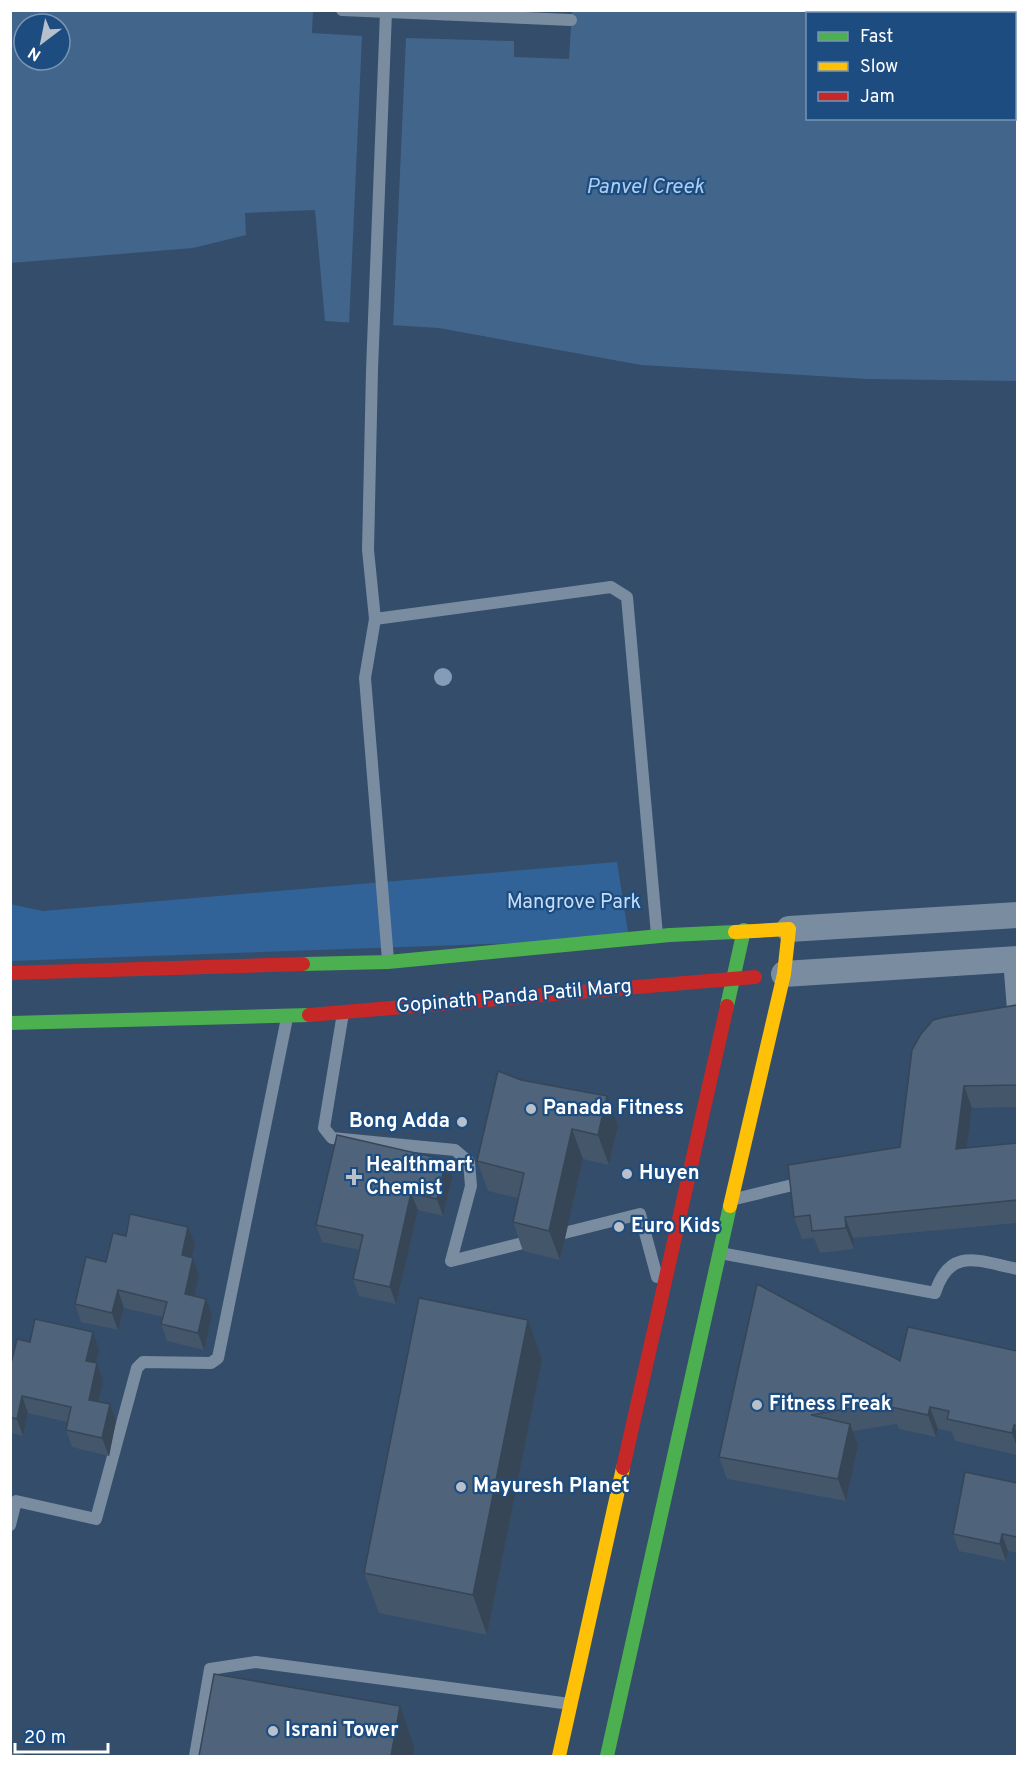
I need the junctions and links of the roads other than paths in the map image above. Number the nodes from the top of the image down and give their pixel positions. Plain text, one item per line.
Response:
1 (342, 10) edge
2 (386, 12) junction
3 (571, 20) dead end
4 (375, 619) junction
5 (1017, 915) edge
6 (789, 929) junction
7 (744, 930) junction
8 (657, 936) junction
9 (1013, 959) edge
10 (388, 962) junction
11 (10, 973) edge
12 (774, 975) junction
13 (734, 979) junction
14 (1015, 1005) edge
15 (344, 1012) junction
16 (287, 1017) junction
17 (10, 1023) edge
18 (816, 1179) edge
19 (731, 1200) junction
20 (719, 1253) junction
21 (1017, 1269) edge
22 (662, 1298) junction
23 (10, 1525) edge
24 (576, 1706) junction
25 (195, 1756) edge
26 (559, 1756) edge
27 (607, 1756) edge

1 - 2 lane
2 - 3 lane
2 - 4 lane
4 - 8 lane
4 - 10 lane
5 - 6 street
6 - 7 street
6 - 12 street
7 - 8 street
7 - 13 street
8 - 10 street
9 - 12 street, Gopinath Panda Patil Marg
9 - 14 lane
10 - 11 street
12 - 13 street, Gopinath Panda Patil Marg
12 - 19 street
13 - 15 street, Gopinath Panda Patil Marg
13 - 22 street
15 - 16 street, Gopinath Panda Patil Marg
15 - 22 lane
16 - 17 street, Gopinath Panda Patil Marg
16 - 23 lane
18 - 19 lane
19 - 20 street
20 - 21 lane
20 - 27 street
22 - 24 street
24 - 25 lane
24 - 26 street

